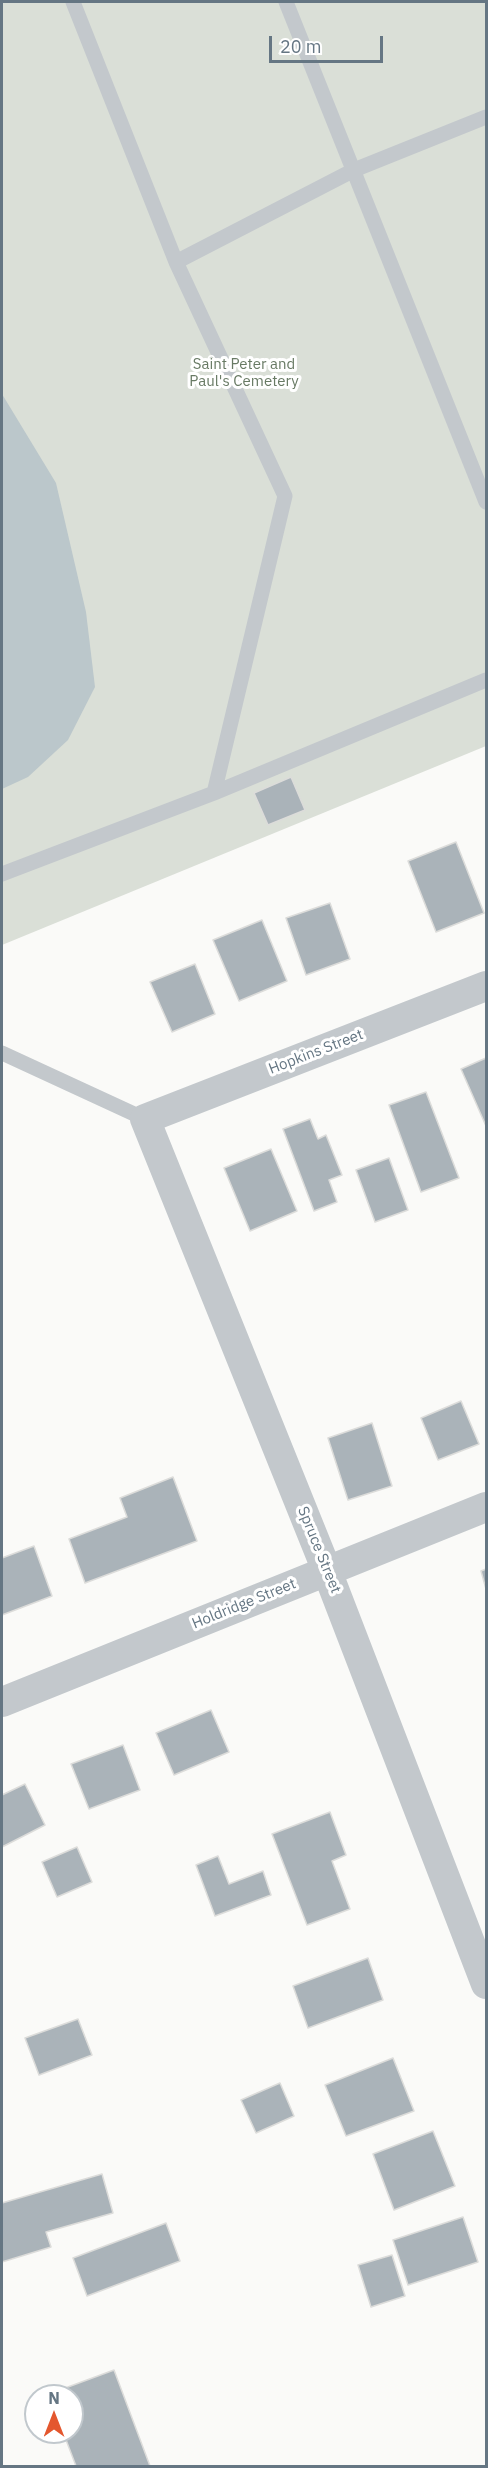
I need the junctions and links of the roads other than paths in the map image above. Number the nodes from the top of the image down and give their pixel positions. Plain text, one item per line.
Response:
1 (73, 2) edge
2 (286, 2) edge
3 (486, 117) edge
4 (354, 170) junction
5 (176, 262) junction
6 (486, 502) edge
7 (486, 680) edge
8 (214, 793) junction
9 (2, 874) edge
10 (486, 986) edge
11 (2, 1053) edge
12 (145, 1119) junction
13 (486, 1507) edge
14 (327, 1570) junction
15 (2, 1701) edge
16 (486, 1984) edge

1 - 5 lane
2 - 4 lane
3 - 4 lane
4 - 5 lane
4 - 6 lane
5 - 8 lane
7 - 8 lane
8 - 9 lane
10 - 12 street, Hopkins Street
11 - 12 lane
12 - 14 street, Spruce Street
13 - 14 street, Holdridge Street
14 - 15 street, Holdridge Street
14 - 16 street, Spruce Street

